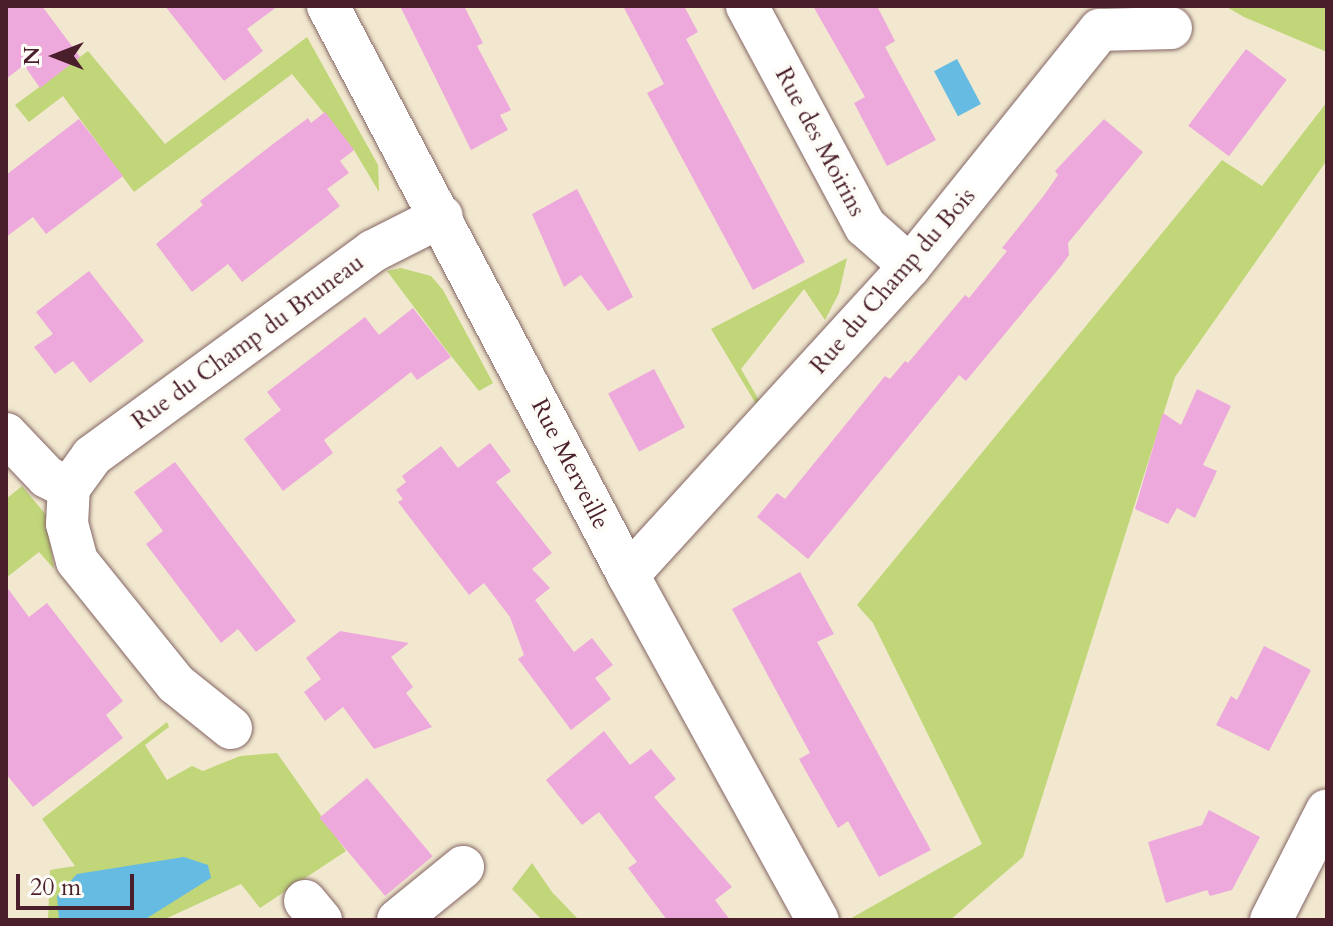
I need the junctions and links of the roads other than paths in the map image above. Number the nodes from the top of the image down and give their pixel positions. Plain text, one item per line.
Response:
1 (328, 6) edge
2 (747, 6) edge
3 (1171, 28) dead end
4 (442, 216) junction
5 (910, 266) junction
6 (6, 434) edge
7 (69, 488) junction
8 (628, 575) junction
9 (231, 728) dead end
10 (1327, 810) edge
11 (463, 867) dead end
12 (398, 920) edge
13 (818, 920) edge
14 (1271, 920) edge

1 - 4 street, Rue Merveille
2 - 5 street, Rue des Moirins
3 - 5 street, Rue du Champ du Bois
4 - 7 street, Rue du Champ du Bruneau
4 - 8 street, Rue Merveille
5 - 8 street, Rue du Champ du Bois
6 - 7 street
7 - 9 street
8 - 13 street, Rue Merveille
10 - 14 street
11 - 12 street

